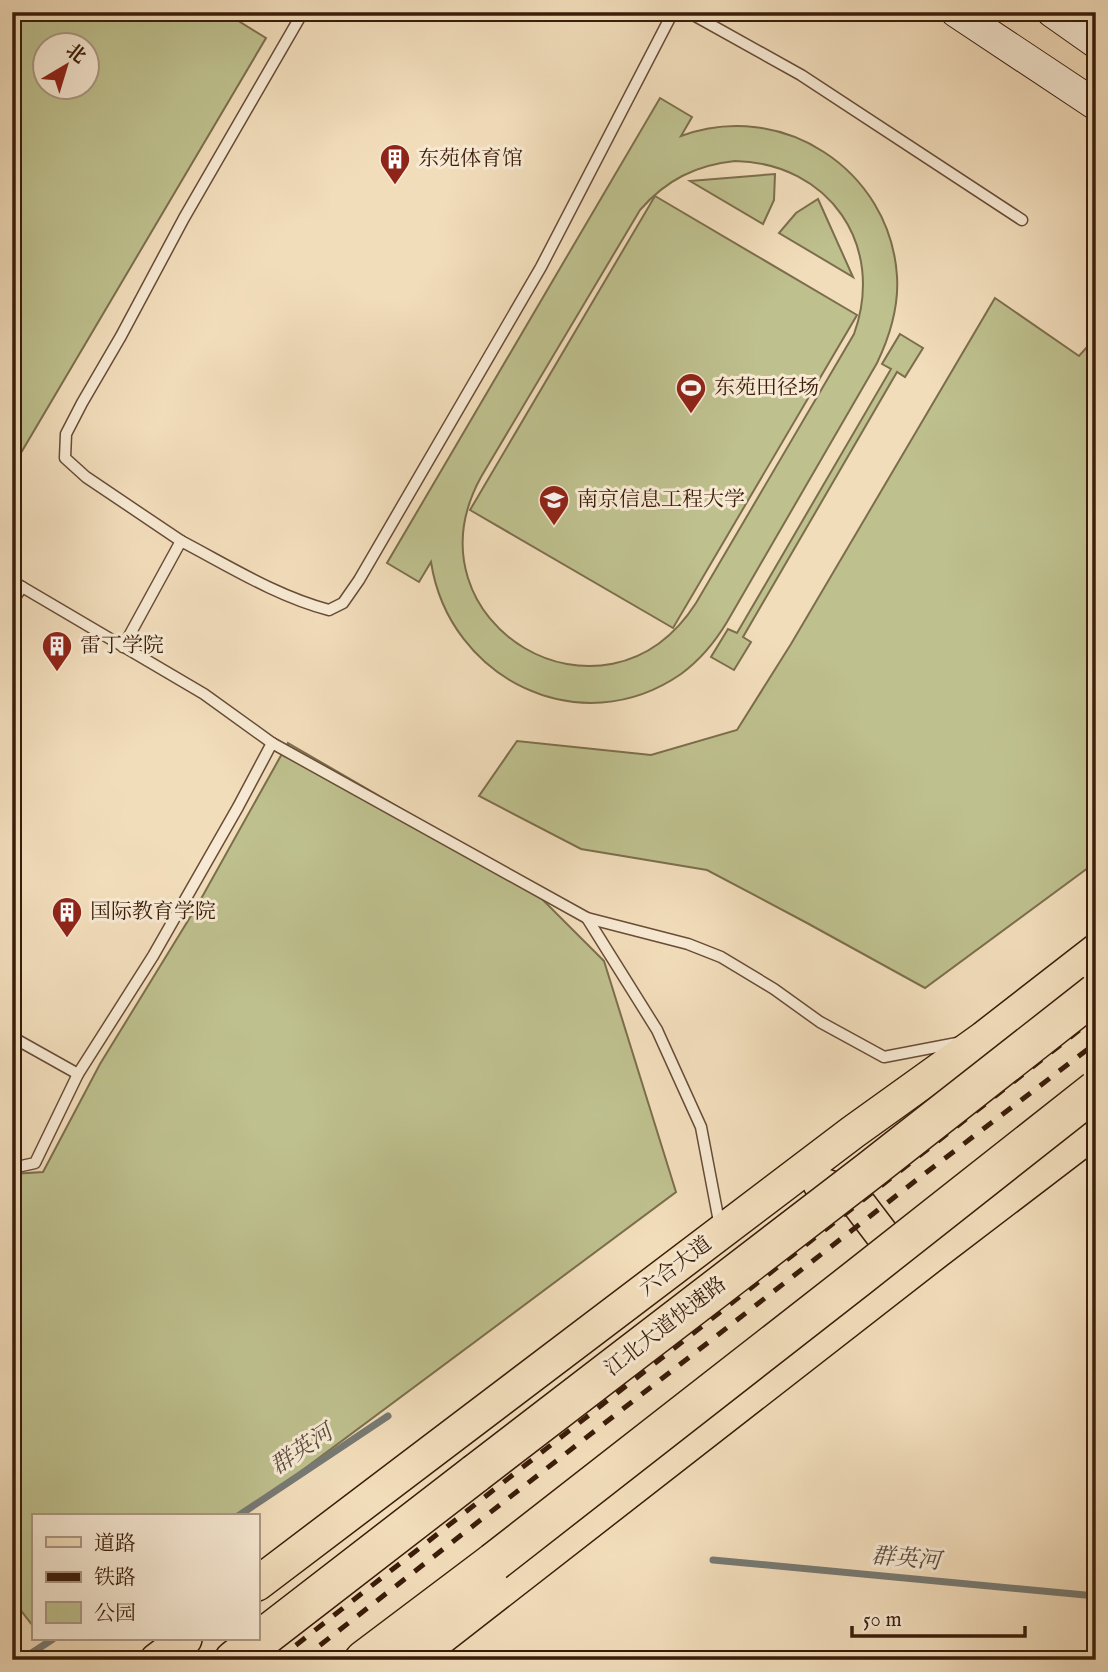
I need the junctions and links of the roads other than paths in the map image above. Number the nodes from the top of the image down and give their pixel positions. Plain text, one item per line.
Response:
1 (673, 12) edge
2 (688, 12) edge
3 (956, 12) edge
4 (1052, 12) edge
5 (299, 13) edge
6 (1096, 43) edge
7 (1096, 105) edge
8 (1022, 220) dead end
9 (181, 541) junction
10 (12, 580) edge
11 (22, 587) junction
12 (12, 602) edge
13 (123, 647) junction
14 (272, 743) junction
15 (587, 918) junction
16 (1096, 951) edge
17 (1096, 993) edge
18 (12, 1037) edge
19 (984, 1038) junction
20 (78, 1074) junction
21 (1096, 1090) edge
22 (1096, 1130) edge
23 (12, 1164) edge
24 (796, 1176) junction
25 (721, 1233) junction
26 (886, 1290) junction
27 (259, 1582) edge
28 (184, 1640) edge
29 (157, 1660) edge
30 (234, 1660) edge
31 (364, 1660) edge
32 (412, 1660) edge

1 - 9 lane
2 - 8 lane
3 - 7 main road
4 - 6 main road
5 - 9 lane
9 - 13 lane
10 - 11 lane
11 - 12 lane
11 - 13 lane
13 - 14 lane
14 - 15 lane
14 - 20 lane
15 - 19 lane
15 - 25 lane
16 - 19 main road, 六合大道
17 - 30 highway, 江北大道快速路, bridge
18 - 20 lane
19 - 24 main road, 六合大道
20 - 23 lane
21 - 31 highway, bridge
22 - 26 main road
24 - 25 main road, 六合大道
24 - 26 main road
25 - 27 main road, 六合大道
26 - 32 main road
28 - 29 main road

